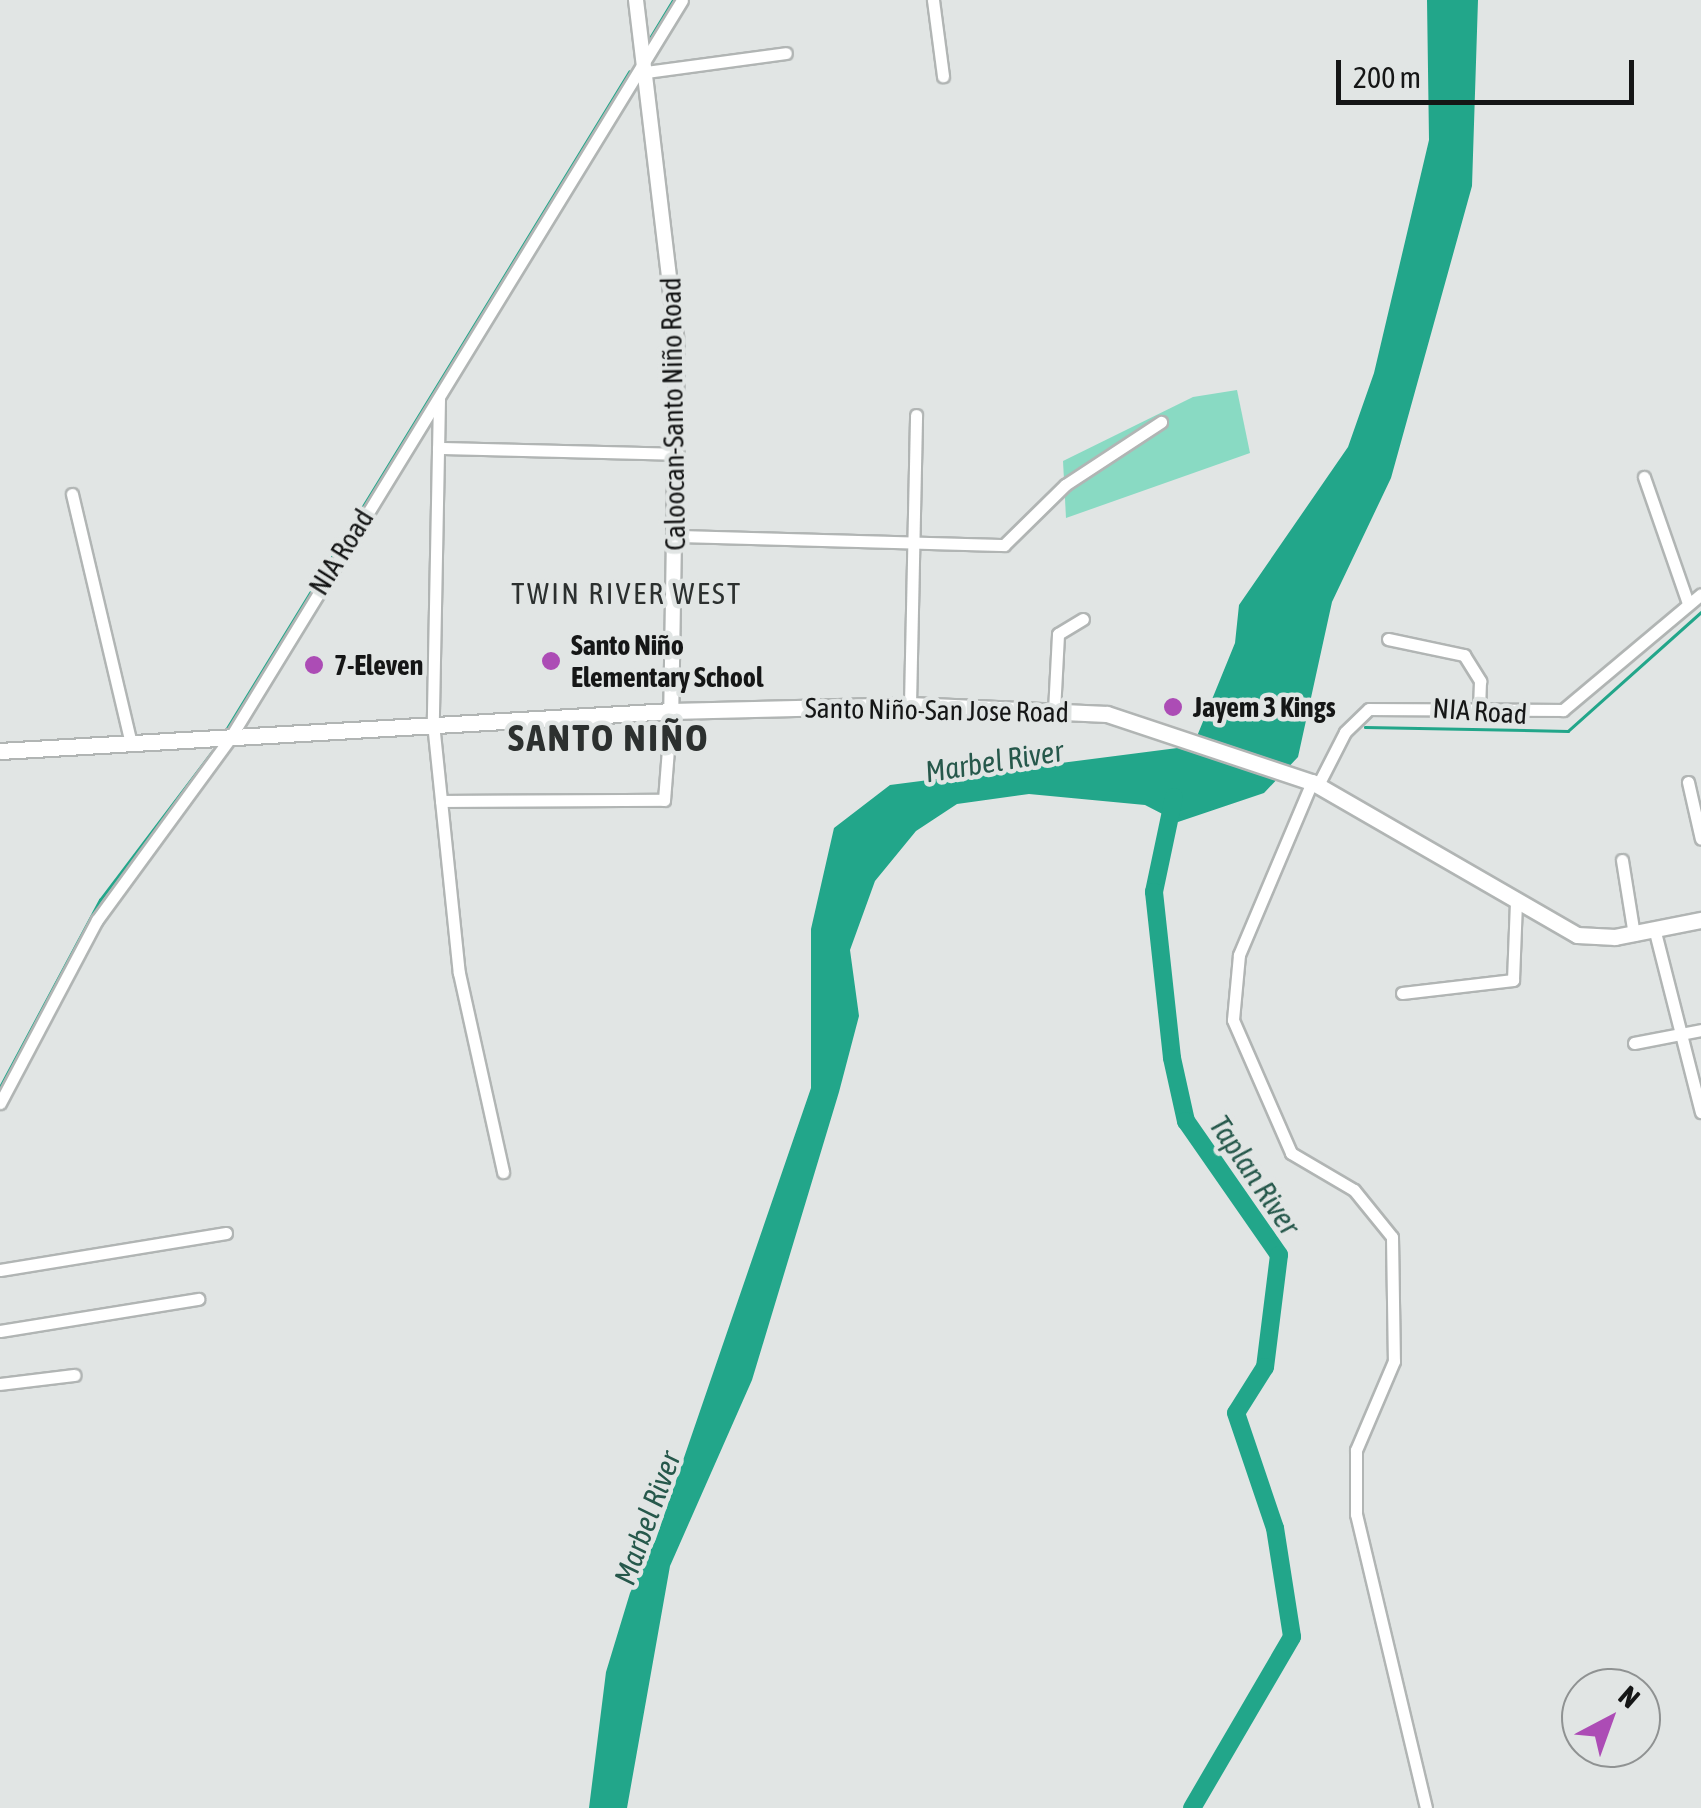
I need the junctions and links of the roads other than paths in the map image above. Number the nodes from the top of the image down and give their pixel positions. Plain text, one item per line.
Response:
1 (636, 0) edge
2 (682, 0) edge
3 (932, 0) edge
4 (786, 54) dead end
5 (645, 68) junction
6 (943, 76) dead end
7 (439, 395) junction
8 (916, 415) dead end
9 (1161, 422) dead end
10 (438, 448) junction
11 (678, 454) junction
12 (1644, 477) dead end
13 (72, 494) dead end
14 (676, 536) junction
15 (913, 544) junction
16 (1701, 594) edge
17 (1688, 604) junction
18 (1083, 619) dead end
19 (1388, 639) dead end
20 (910, 705) junction
21 (671, 711) junction
22 (1054, 711) junction
23 (1479, 712) junction
24 (433, 723) junction
25 (230, 738) junction
26 (131, 744) junction
27 (0, 751) edge
28 (1688, 782) dead end
29 (1315, 783) junction
30 (441, 800) junction
31 (1701, 839) edge
32 (1622, 860) dead end
33 (1516, 903) junction
34 (1701, 920) edge
35 (1655, 932) junction
36 (1634, 935) junction
37 (1402, 994) dead end
38 (1701, 1030) edge
39 (1681, 1034) junction
40 (1634, 1043) dead end
41 (0, 1103) edge
42 (1701, 1112) edge
43 (503, 1172) dead end
44 (226, 1233) dead end
45 (0, 1270) edge
46 (198, 1299) dead end
47 (0, 1331) edge
48 (74, 1375) dead end
49 (0, 1384) edge
50 (1426, 1808) edge

1 - 5 street, Caloocan-Santo Niño Road
2 - 5 street, NIA Road
3 - 6 street
4 - 5 street
5 - 7 street, NIA Road
5 - 11 street, Caloocan-Santo Niño Road
7 - 10 street
7 - 25 street, NIA Road
8 - 15 street
9 - 15 street
10 - 11 street
10 - 24 street
11 - 14 street, Caloocan-Santo Niño Road
12 - 17 street
13 - 26 street
14 - 15 street
14 - 21 street, Caloocan-Santo Niño Road
15 - 20 street
16 - 17 street, NIA Road
17 - 23 street, NIA Road
18 - 22 street
19 - 23 street
20 - 21 main road, Santo Niño-San Jose Road
20 - 22 main road, Santo Niño-San Jose Road
21 - 24 main road, Santo Niño-San Jose Road
21 - 30 street
22 - 29 main road, Santo Niño-San Jose Road
23 - 29 street, NIA Road
24 - 25 main road, Santo Niño-San Jose Road
24 - 30 street
25 - 26 main road, Santo Niño-San Jose Road
25 - 41 street, NIA Road
26 - 27 main road, Santo Niño-San Jose Road
28 - 31 street
29 - 33 main road, Santo Niño-San Jose Road
29 - 50 street, NIA Road
30 - 43 street
32 - 36 street
33 - 36 main road, Santo Niño-San Jose Road
33 - 37 street
34 - 35 main road, Santo Niño-San Jose Road
35 - 36 main road, Santo Niño-San Jose Road
35 - 39 street
38 - 39 street
39 - 40 street
39 - 42 street
44 - 45 street
46 - 47 street
48 - 49 street

